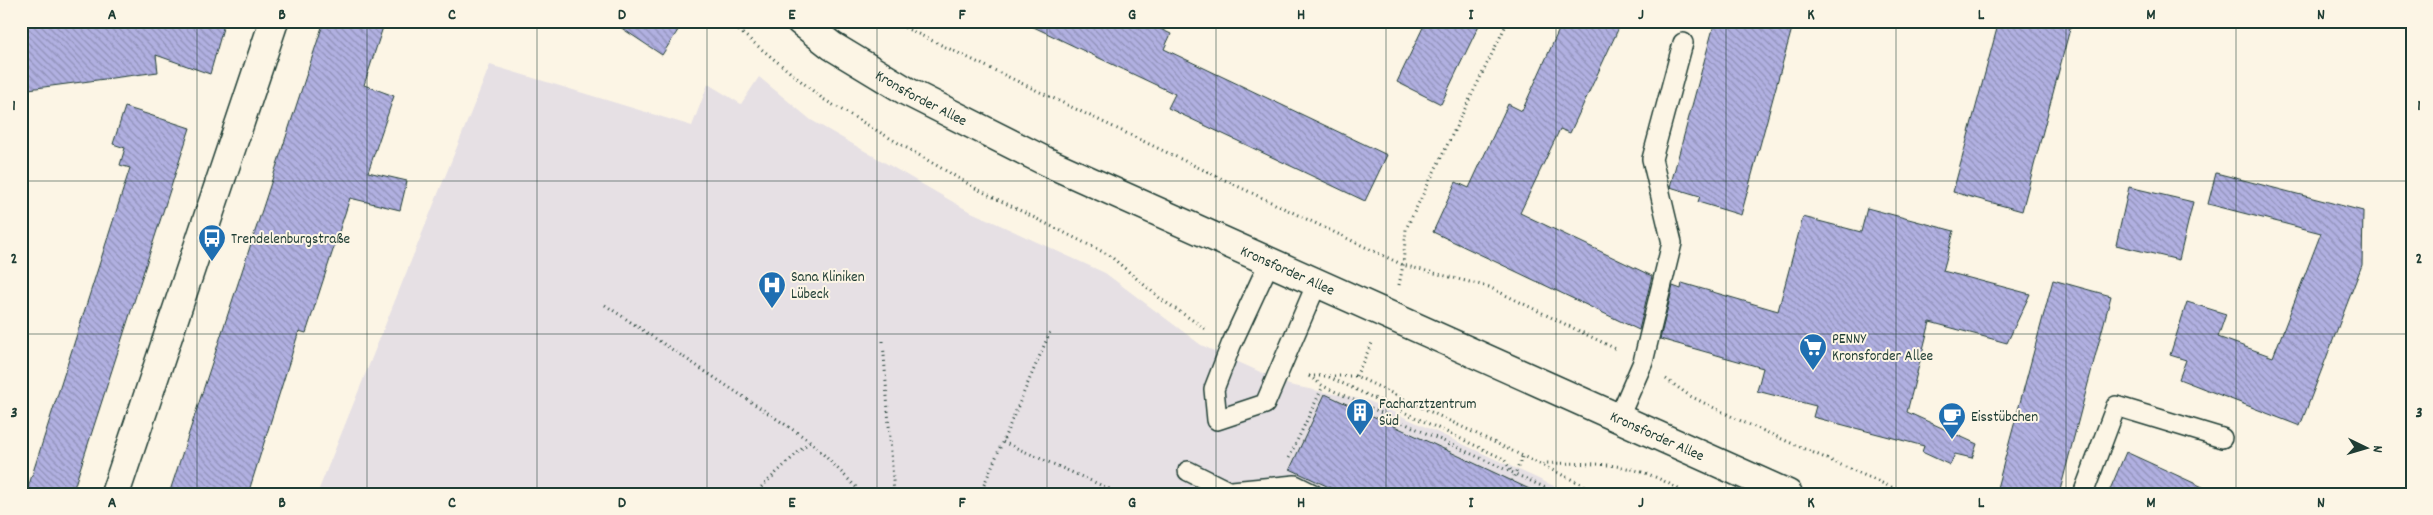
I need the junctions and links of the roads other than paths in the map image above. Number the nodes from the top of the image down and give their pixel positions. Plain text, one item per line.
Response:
1 (274, 21) edge
2 (800, 21) edge
3 (1683, 43) dead end
4 (1270, 263) junction
5 (1317, 283) junction
6 (1619, 418) junction
7 (2222, 438) dead end
8 (1188, 471) dead end
9 (1751, 486) edge
10 (1233, 492) edge
11 (115, 494) edge
12 (1313, 494) edge
13 (1788, 494) edge
14 (2082, 494) edge

1 - 11 main road
2 - 4 main road, Kronsforder Allee
3 - 6 lane
4 - 5 main road, Kronsforder Allee
4 - 5 lane
5 - 6 main road, Kronsforder Allee
6 - 9 main road, Kronsforder Allee
7 - 14 lane
8 - 10 lane
9 - 13 main road, Kronsforder Allee
10 - 12 lane

